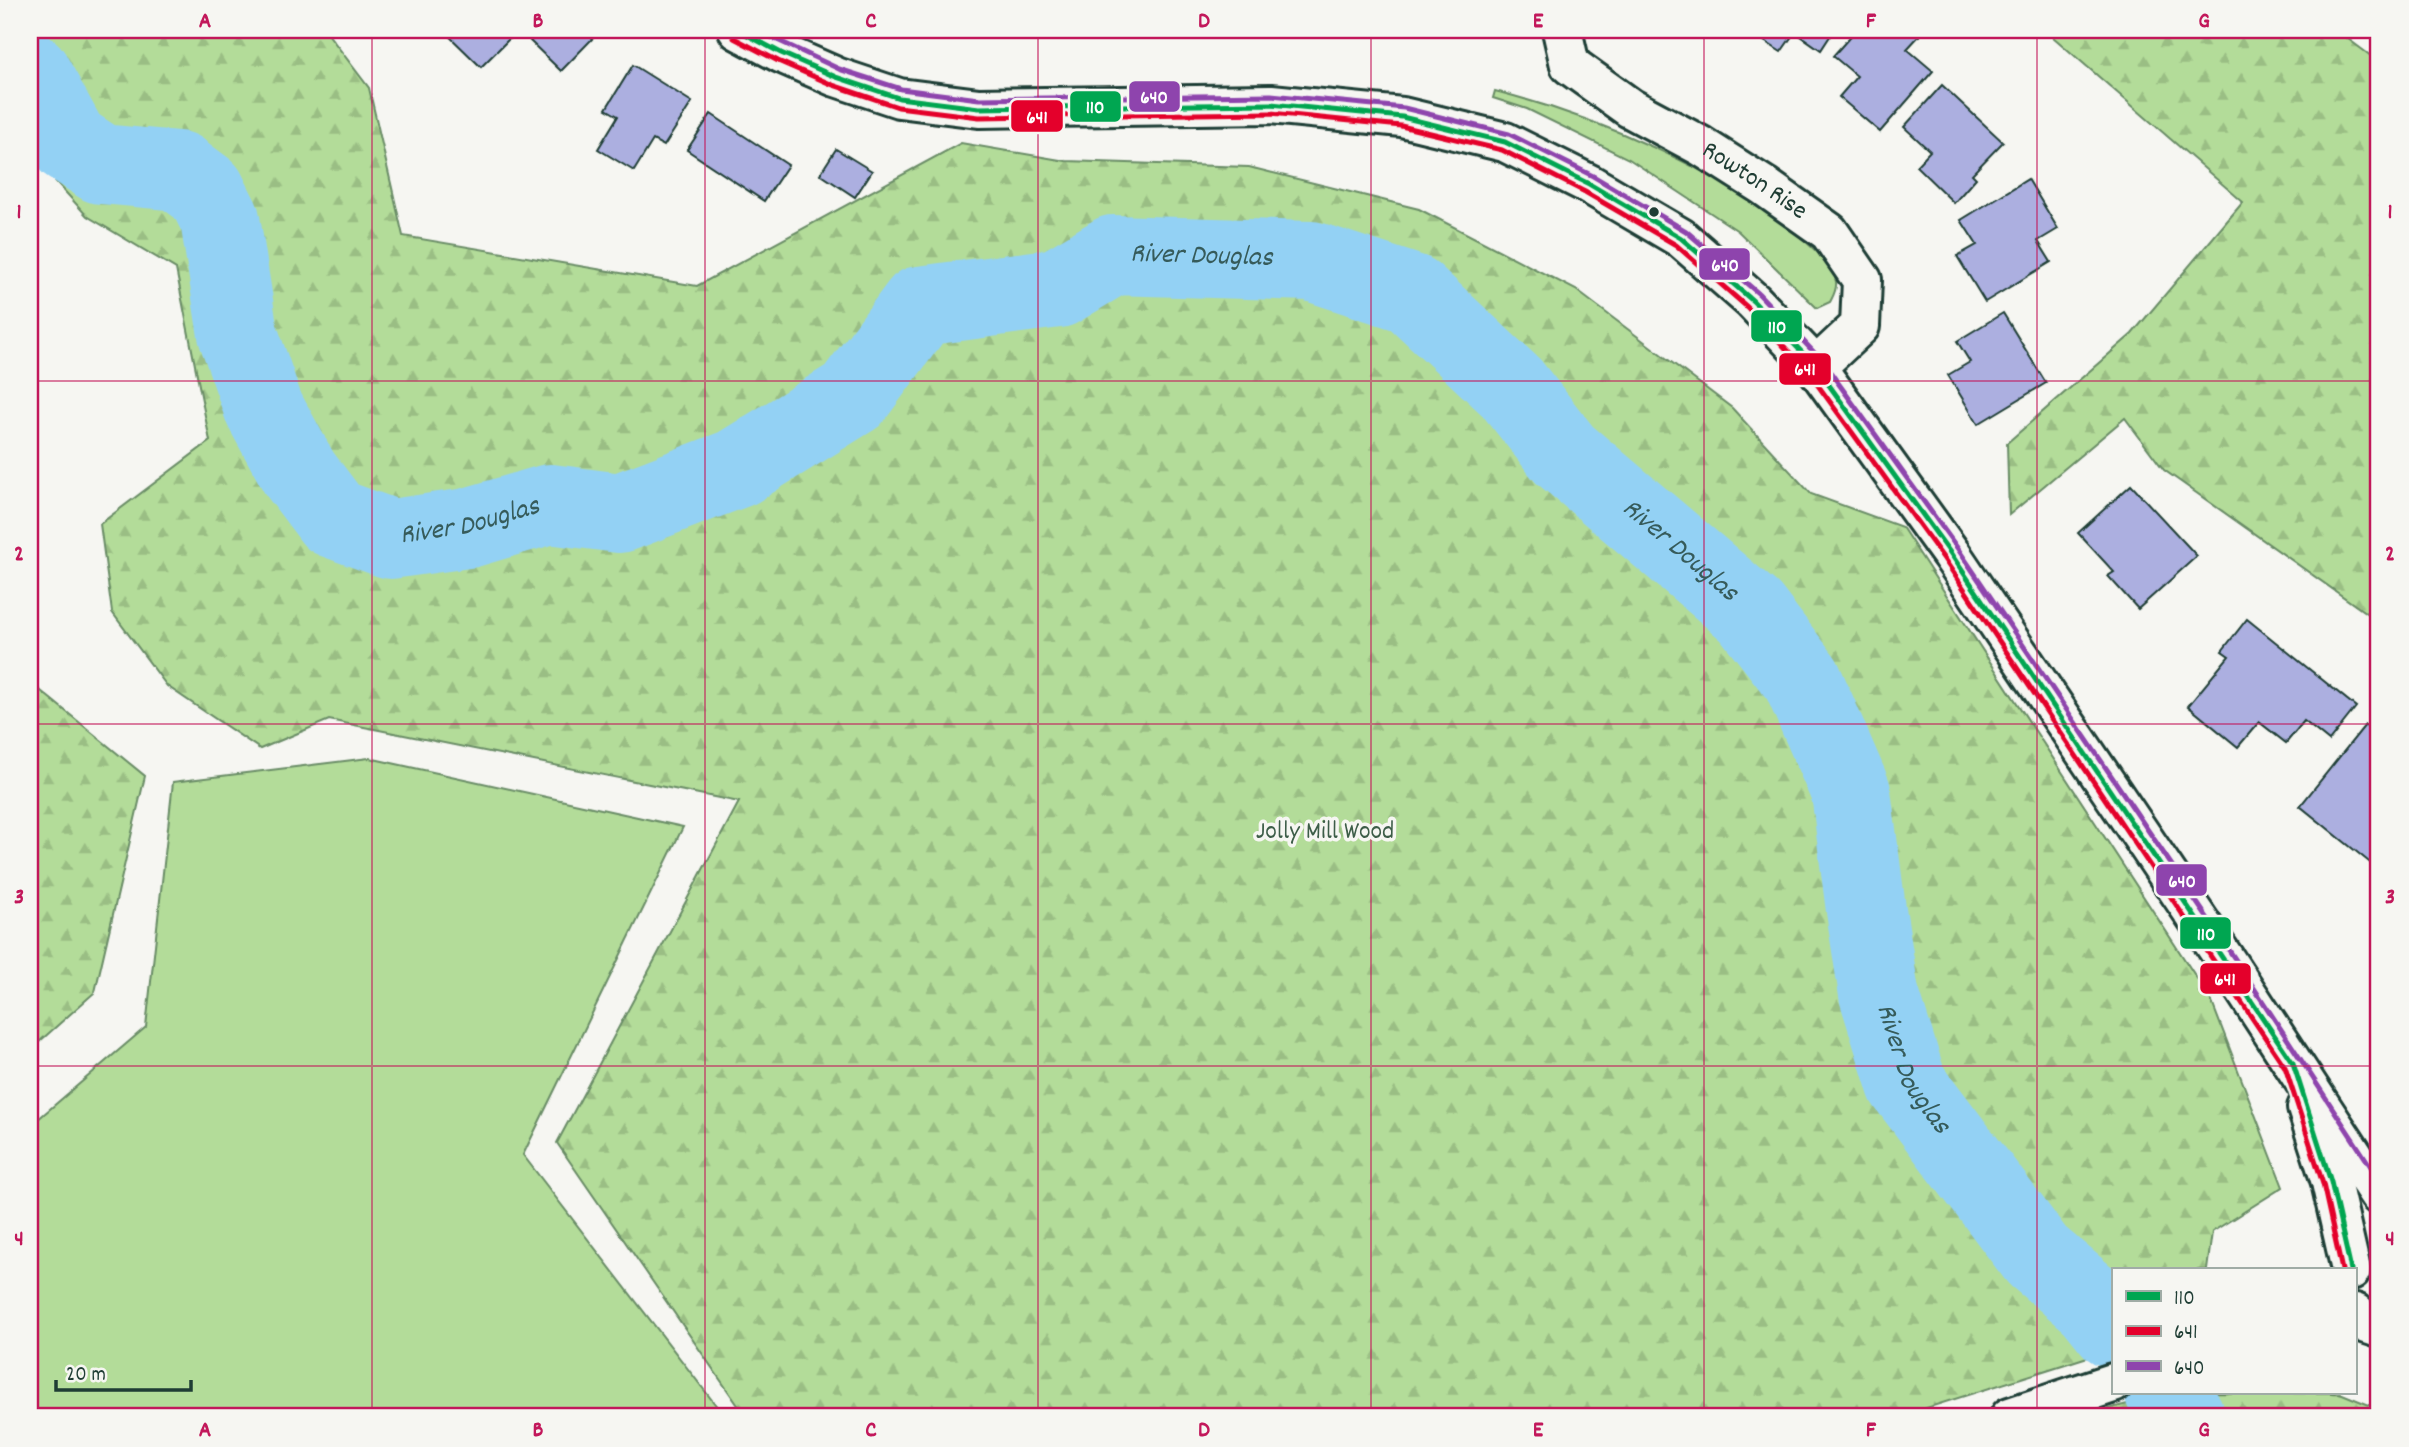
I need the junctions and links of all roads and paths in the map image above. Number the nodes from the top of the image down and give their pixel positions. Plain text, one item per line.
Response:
1 (738, 30) edge
2 (1562, 30) edge
3 (1816, 367) junction
4 (2293, 1063) junction
5 (2379, 1195) edge
6 (2379, 1255) edge
7 (2352, 1268) edge
8 (2355, 1268) edge
9 (2104, 1386) edge
10 (2010, 1417) edge

1 - 3 main road
2 - 3 main road, Rowton Rise
3 - 4 main road
4 - 5 main road
4 - 7 main road
6 - 8 main road
9 - 10 main road

